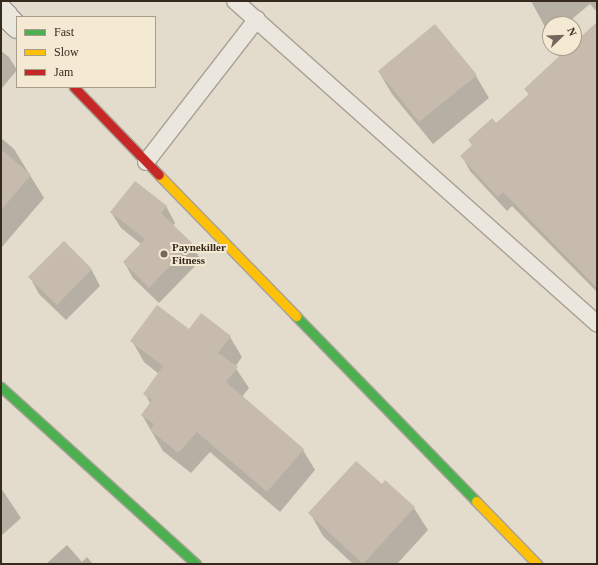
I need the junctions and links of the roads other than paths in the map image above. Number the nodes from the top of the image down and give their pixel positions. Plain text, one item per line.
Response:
1 (235, 1) edge
2 (1, 10) edge
3 (257, 19) junction
4 (16, 26) edge
5 (75, 88) edge
6 (146, 162) junction
7 (597, 324) edge
8 (1, 387) edge
9 (196, 564) edge
10 (537, 564) edge

1 - 3 lane
2 - 4 street
3 - 6 lane
3 - 7 lane
5 - 6 street
6 - 10 street
8 - 9 street

